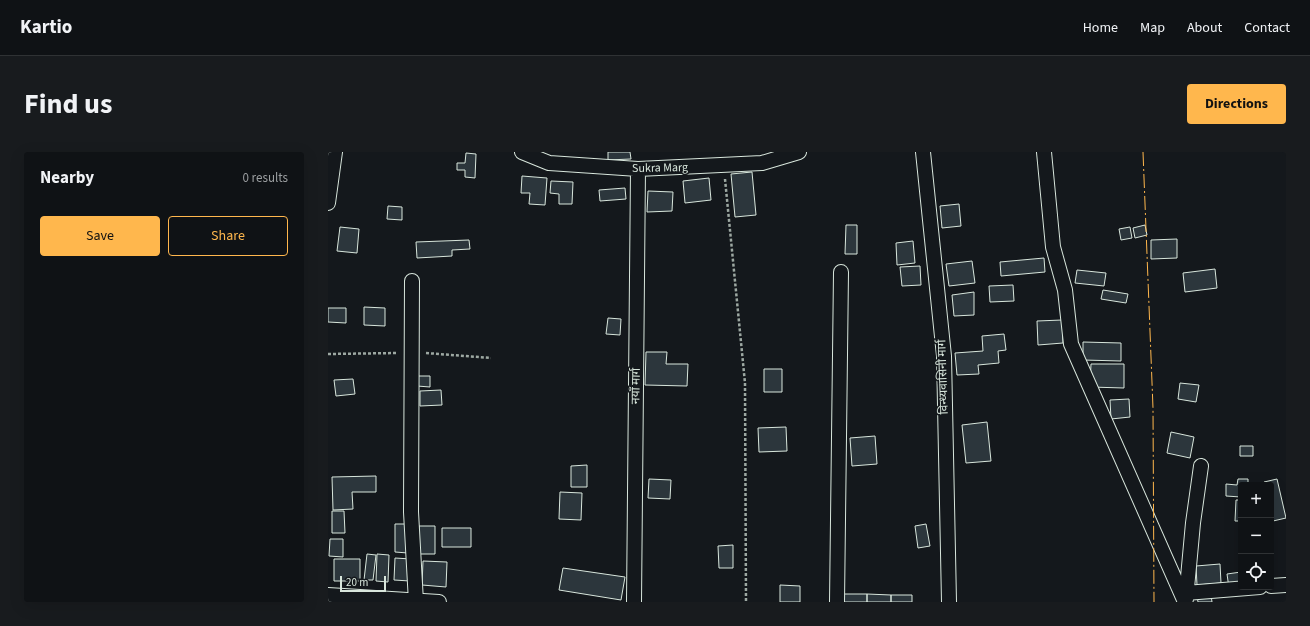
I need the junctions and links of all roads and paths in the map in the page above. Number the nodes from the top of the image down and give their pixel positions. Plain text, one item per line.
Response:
1 (335, 152) edge
2 (522, 152) edge
3 (799, 152) edge
4 (923, 152) edge
5 (1044, 152) edge
6 (724, 166) junction
7 (638, 169) junction
8 (328, 203) edge
9 (841, 272) dead end
10 (412, 281) dead end
11 (1201, 466) dead end
12 (1286, 584) edge
13 (1274, 586) edge
14 (1242, 590) edge
15 (328, 595) edge
16 (1186, 599) edge
17 (416, 602) edge
18 (439, 602) edge
19 (634, 602) edge
20 (746, 602) edge
21 (837, 602) edge
22 (949, 602) edge

1 - 8 street
2 - 7 street, Sukra Marg
3 - 6 street, Sukra Marg
4 - 22 street, विन्ध्यवासिनी मार्ग
5 - 16 street
6 - 7 street, Sukra Marg
6 - 20 path
7 - 19 street, नयाँ मार्ग
9 - 21 street
10 - 17 street
11 - 16 street
12 - 13 street
14 - 16 street
15 - 17 street
17 - 18 street

